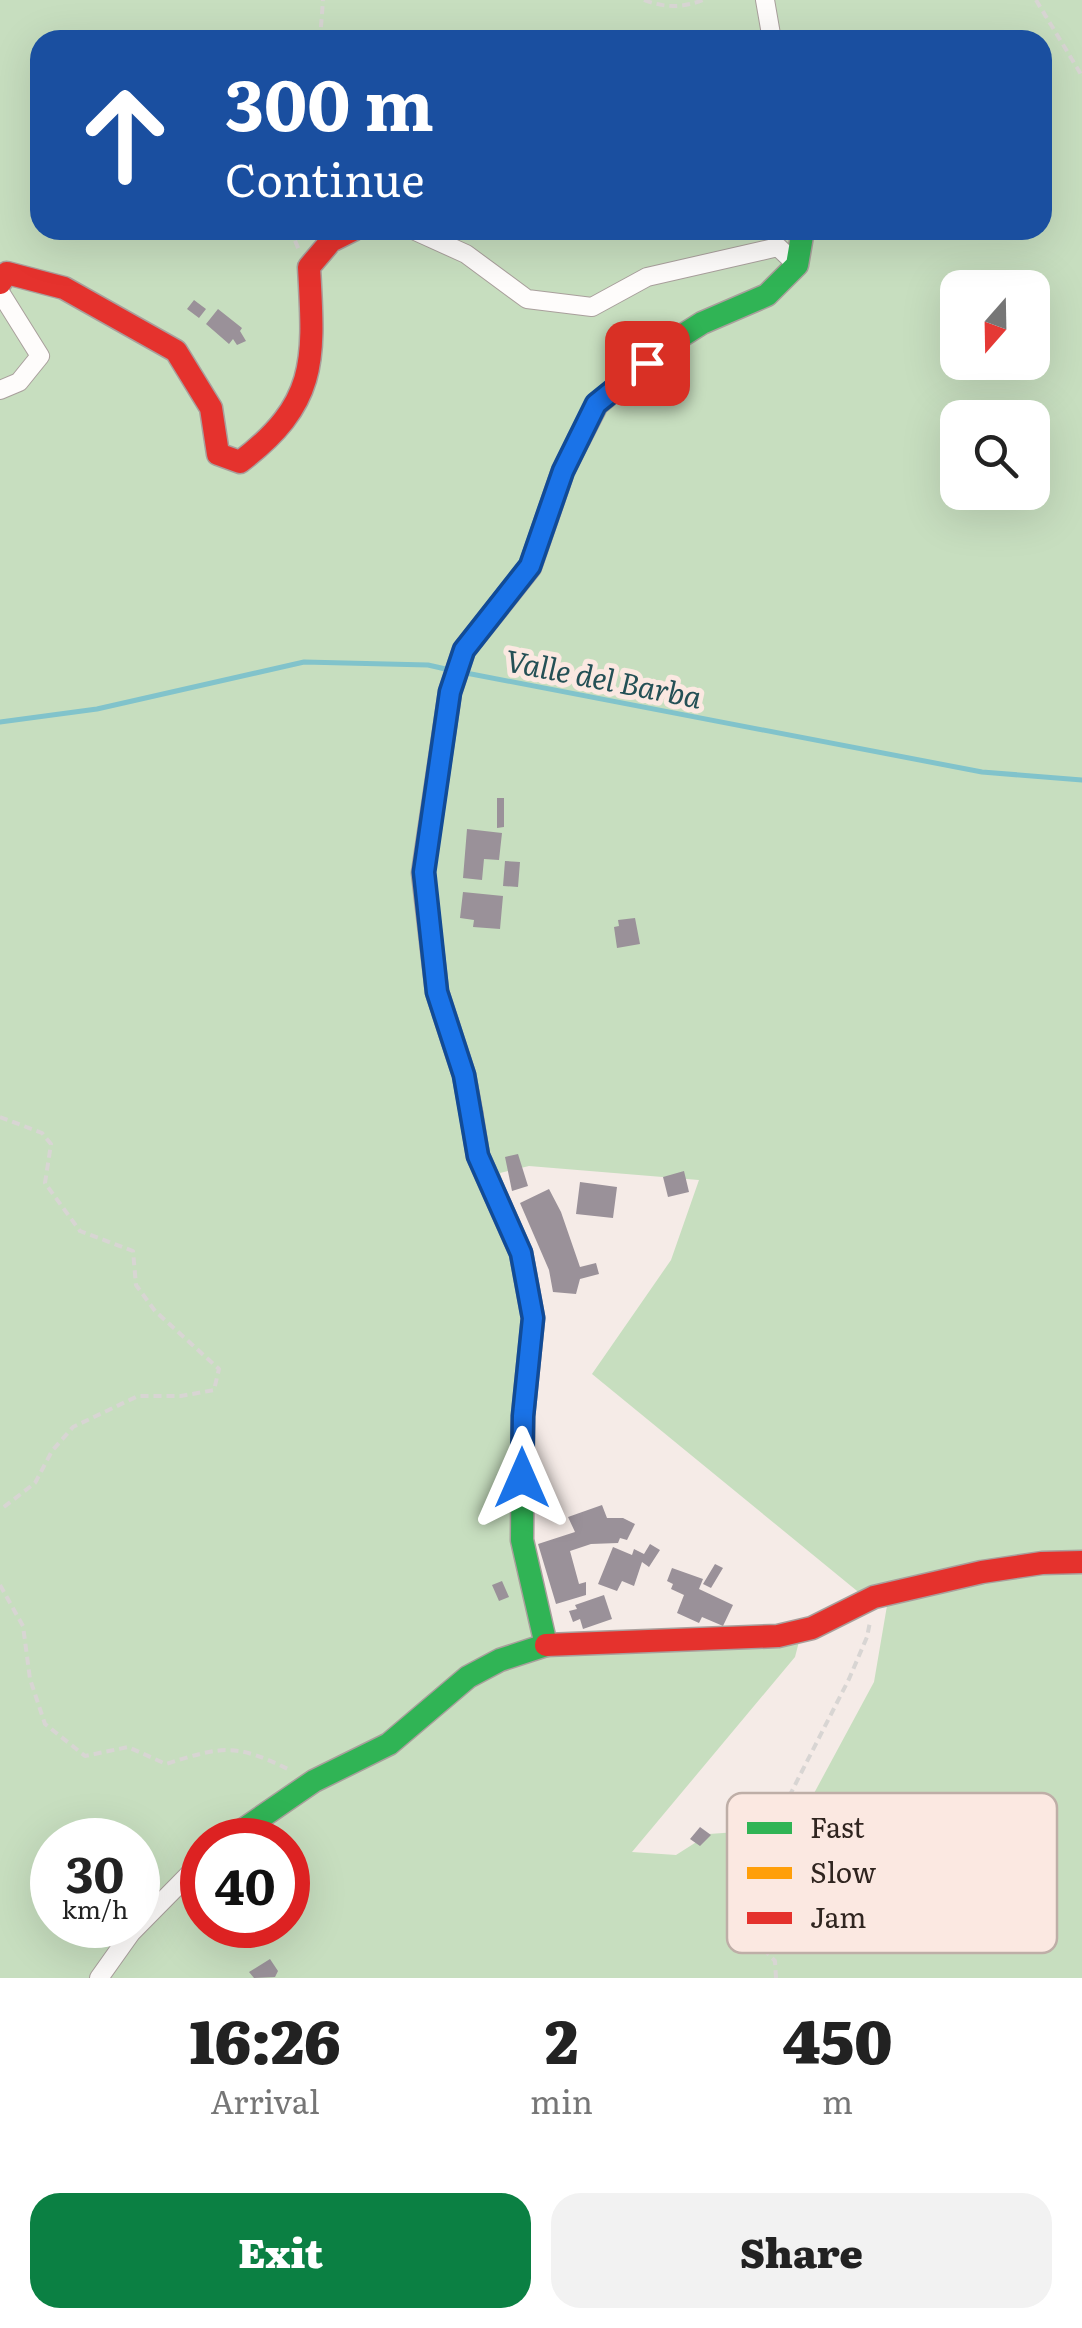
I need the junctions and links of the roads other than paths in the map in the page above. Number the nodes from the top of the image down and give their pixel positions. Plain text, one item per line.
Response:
1 (764, 0) edge
2 (770, 30) edge
3 (333, 240) edge
4 (435, 240) edge
5 (801, 240) edge
6 (797, 265) junction
7 (0, 283) edge
8 (0, 292) edge
9 (0, 390) edge
10 (1082, 1562) edge
11 (546, 1644) junction
12 (260, 1818) edge
13 (180, 1880) edge
14 (99, 1978) edge

1 - 2 street
3 - 7 street
4 - 6 street
5 - 6 street
6 - 11 street
8 - 9 street
10 - 11 street
11 - 12 street
13 - 14 street

